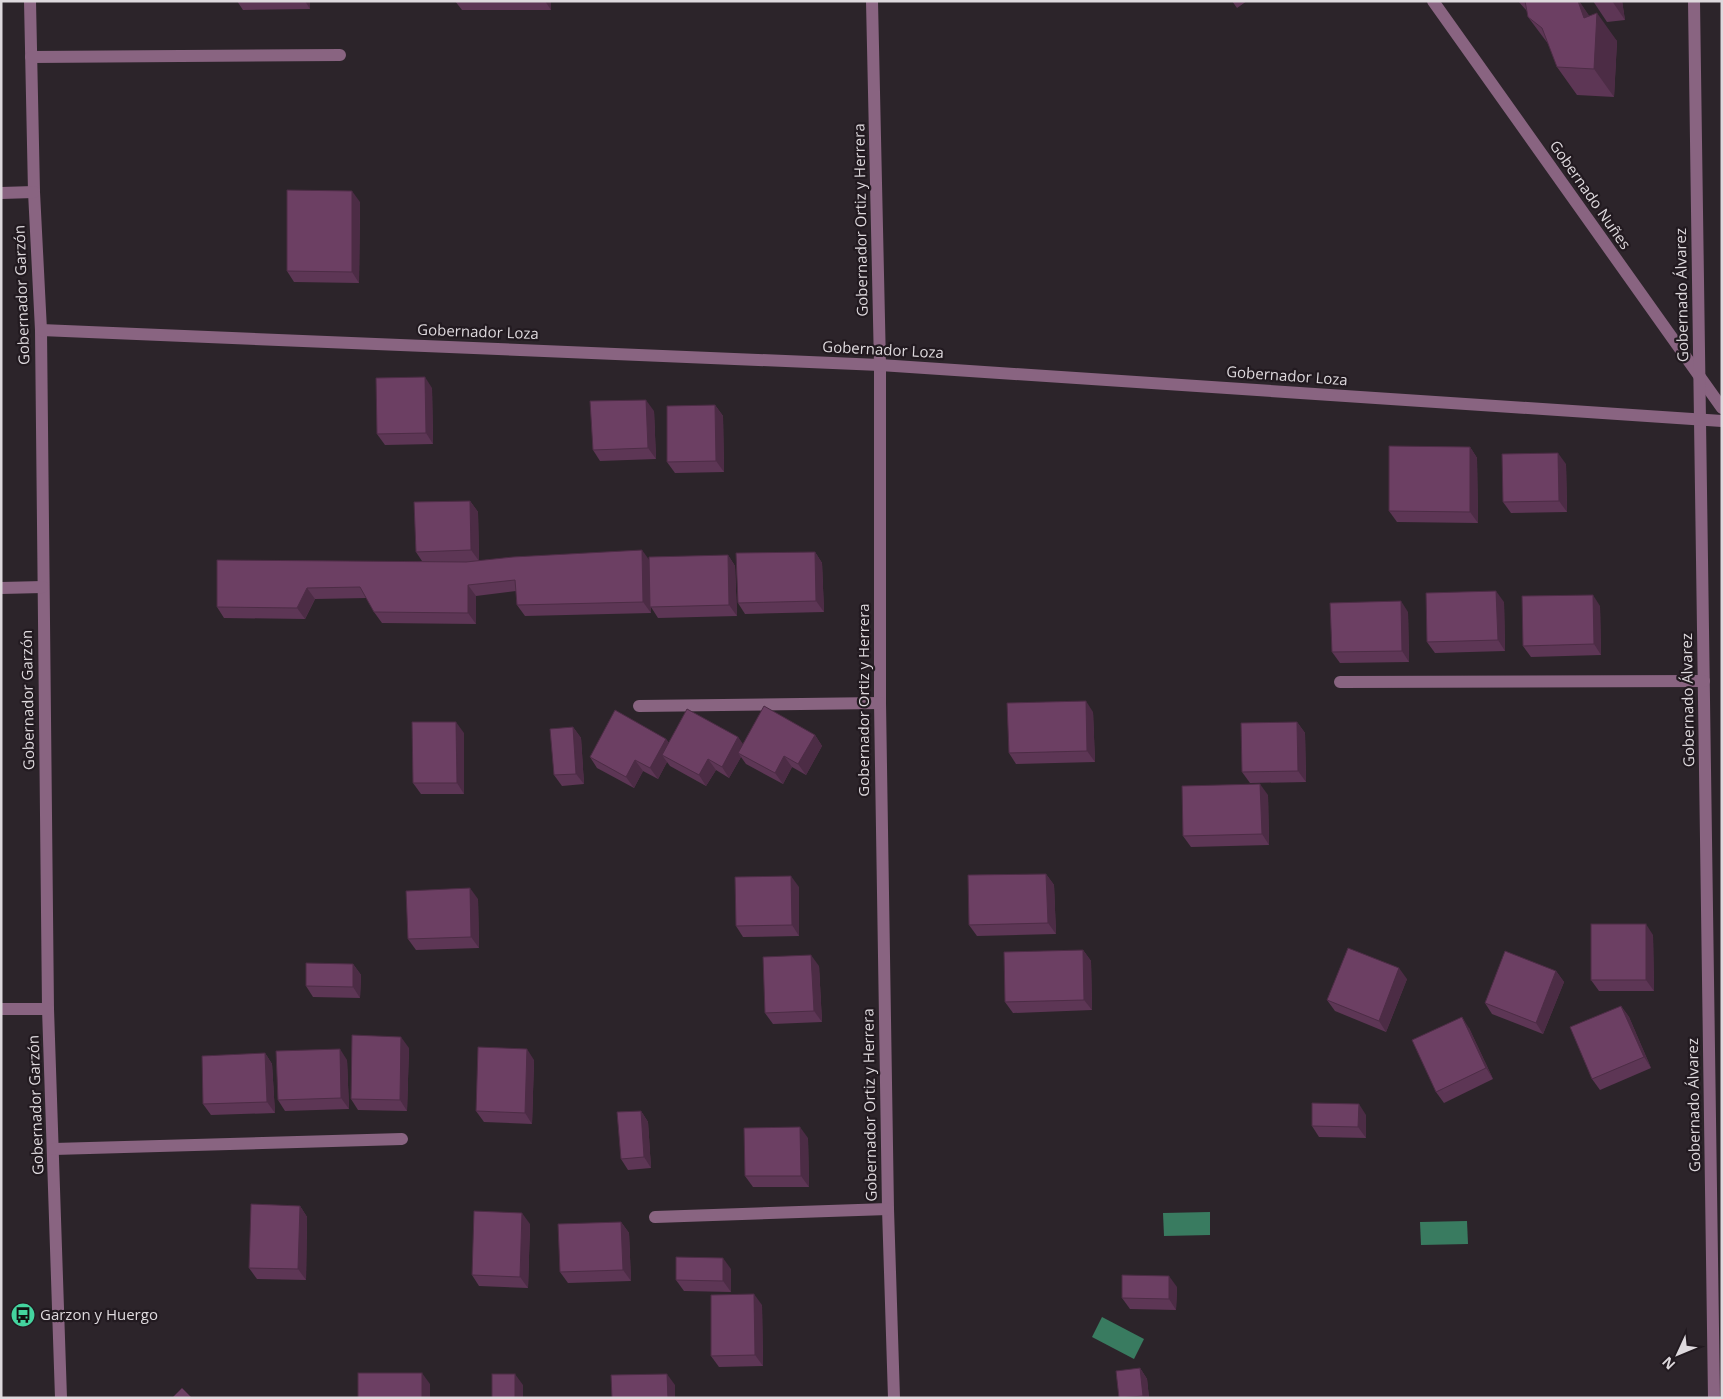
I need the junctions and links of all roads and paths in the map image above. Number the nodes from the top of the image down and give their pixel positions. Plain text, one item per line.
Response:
1 (30, 1) edge
2 (872, 1) edge
3 (1433, 1) edge
4 (1694, 1) edge
5 (340, 55) dead end
6 (31, 57) junction
7 (34, 192) junction
8 (1, 193) edge
9 (41, 330) junction
10 (880, 366) junction
11 (1699, 377) junction
12 (1722, 408) edge
13 (1700, 420) junction
14 (1722, 421) edge
15 (43, 587) junction
16 (1, 588) edge
17 (1704, 681) junction
18 (1340, 682) dead end
19 (880, 703) junction
20 (639, 706) dead end
21 (1, 1009) edge
22 (48, 1009) junction
23 (402, 1139) dead end
24 (54, 1150) junction
25 (888, 1209) junction
26 (655, 1218) dead end
27 (61, 1398) edge
28 (894, 1398) edge
29 (1714, 1398) edge

1 - 6 street, Gobernador Garzón
2 - 10 street, Gobernador Ortiz y Herrera
3 - 11 street, Gobernado Nuñes
4 - 11 street, Gobernado Álvarez
5 - 6 street
6 - 7 street, Gobernador Garzón
7 - 8 street
7 - 9 street, Gobernador Garzón
9 - 10 street, Gobernador Loza
9 - 15 street, Gobernador Garzón
10 - 13 street, Gobernador Loza
10 - 19 street, Gobernador Ortiz y Herrera
11 - 12 street, Gobernado Nuñes
11 - 13 street, Gobernado Álvarez
13 - 14 street, Gobernador Loza
13 - 17 street, Gobernado Álvarez
15 - 16 street
15 - 22 street, Gobernador Garzón
17 - 18 street
17 - 29 street, Gobernado Álvarez
19 - 20 street
19 - 25 street, Gobernador Ortiz y Herrera
21 - 22 street
22 - 24 street, Gobernador Garzón
23 - 24 street
24 - 27 street, Gobernador Garzón
25 - 26 street
25 - 28 street, Gobernador Ortiz y Herrera

